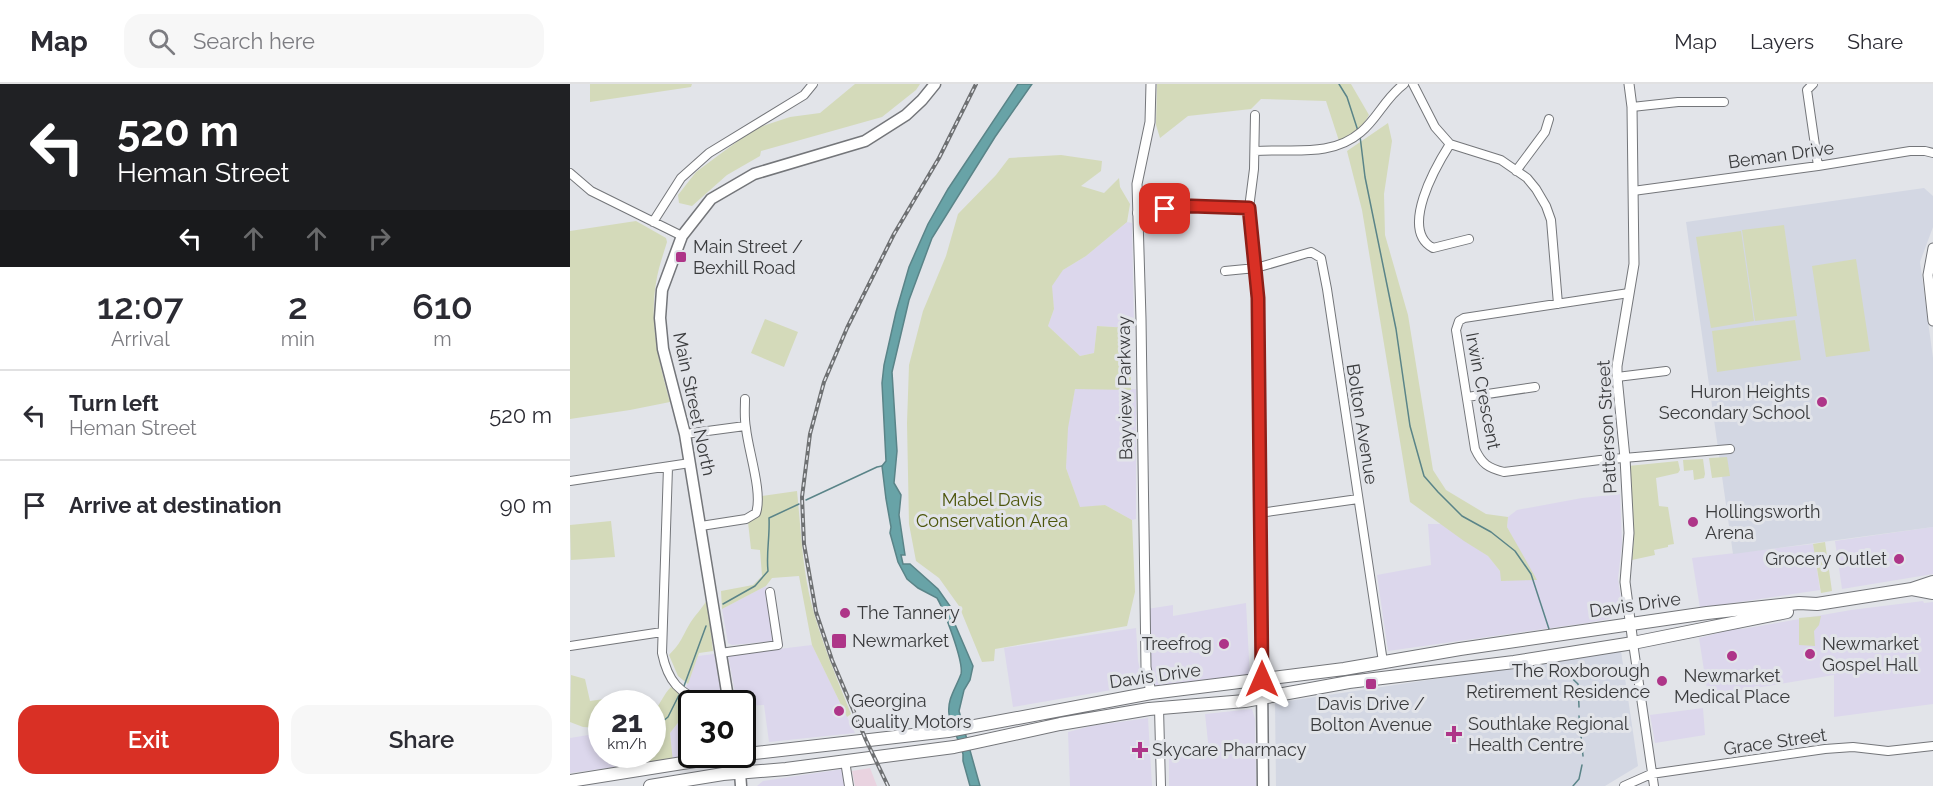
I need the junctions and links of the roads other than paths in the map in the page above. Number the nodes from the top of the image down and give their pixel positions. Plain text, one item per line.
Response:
1 (813, 84) edge
2 (935, 84) edge
3 (1151, 84) edge
4 (1404, 84) edge
5 (1413, 84) edge
6 (1629, 84) edge
7 (1813, 84) edge
8 (1724, 102) dead end
9 (1632, 107) junction
10 (1255, 115) dead end
11 (1549, 119) dead end
12 (1450, 144) junction
13 (1254, 151) junction
14 (1933, 153) edge
15 (1818, 166) junction
16 (1516, 171) junction
17 (570, 173) edge
18 (1633, 191) junction
19 (1249, 208) junction
20 (1137, 213) junction
21 (653, 222) junction
22 (682, 236) junction
23 (1469, 239) dead end
24 (1933, 248) edge
25 (1256, 268) junction
26 (1225, 271) dead end
27 (1629, 293) junction
28 (1558, 304) junction
29 (1933, 321) edge
30 (1666, 371) dead end
31 (1617, 377) junction
32 (1535, 387) dead end
33 (1467, 398) junction
34 (745, 399) dead end
35 (745, 426) junction
36 (685, 434) junction
37 (1730, 448) dead end
38 (1625, 458) junction
39 (690, 463) junction
40 (668, 467) junction
41 (570, 481) edge
42 (1358, 499) junction
43 (1260, 513) junction
44 (701, 526) junction
45 (1933, 582) edge
46 (1912, 589) junction
47 (770, 591) dead end
48 (1933, 593) edge
49 (1817, 604) junction
50 (1630, 626) junction
51 (662, 632) junction
52 (1633, 643) junction
53 (570, 646) edge
54 (720, 653) junction
55 (1383, 662) junction
56 (1262, 679) junction
57 (681, 690) edge
58 (727, 690) edge
59 (1151, 693) junction
60 (1262, 698) junction
61 (1159, 708) junction
62 (1933, 746) edge
63 (756, 759) edge
64 (845, 761) junction
65 (756, 766) edge
66 (685, 768) edge
67 (716, 768) edge
68 (739, 768) edge
69 (1651, 774) junction
70 (570, 781) edge
71 (650, 786) edge
72 (741, 786) edge
73 (849, 786) edge
74 (1161, 786) edge
75 (1263, 786) edge
76 (1624, 786) edge
77 (1654, 786) edge

1 - 21 street
2 - 22 main road, Main Street North
3 - 20 street, Bayview Parkway
4 - 13 street
5 - 12 street
6 - 9 street, Patterson Street
7 - 15 street
8 - 9 street
9 - 18 street, Patterson Street
10 - 13 street
11 - 16 street
12 - 16 street
12 - 23 street
13 - 19 street
14 - 15 street, Beman Drive
15 - 18 street, Beman Drive
16 - 28 street
17 - 21 street
18 - 27 street, Patterson Street
19 - 20 street
19 - 25 street
20 - 59 street, Bayview Parkway
21 - 22 street
22 - 36 main road, Main Street North
24 - 29 street
25 - 26 street
25 - 42 street, Bolton Avenue
25 - 43 street
27 - 28 street, Irwin Crescent
27 - 31 street, Patterson Street
28 - 33 street, Irwin Crescent
30 - 31 street
31 - 38 street, Patterson Street
32 - 33 street
33 - 38 street, Irwin Crescent
34 - 35 street
35 - 36 street
35 - 44 street
36 - 39 main road, Main Street North
37 - 38 street, Irwin Crescent
38 - 50 street, Patterson Street
39 - 40 street
39 - 44 main road, Main Street North
40 - 41 street
40 - 51 street
42 - 43 street
42 - 55 street, Bolton Avenue
43 - 56 street
44 - 54 main road, Main Street North
45 - 46 main road, Davis Drive
46 - 48 main road, Davis Drive
46 - 49 main road, Davis Drive
47 - 54 street
49 - 50 main road, Davis Drive
49 - 52 main road, Davis Drive
50 - 52 street, Patterson Street
50 - 55 main road, Davis Drive
51 - 53 street
51 - 57 street
52 - 60 main road, Davis Drive
52 - 69 street
54 - 58 main road, Main Street North
55 - 56 main road, Davis Drive
56 - 59 main road, Davis Drive
56 - 60 main road
59 - 63 main road, Davis Drive
60 - 61 main road, Davis Drive
60 - 75 main road
61 - 64 main road, Davis Drive
61 - 74 street
62 - 69 street, Grace Street
64 - 65 main road, Davis Drive
64 - 73 street
66 - 70 main road, Davis Drive
67 - 71 main road, Davis Drive
68 - 72 main road
69 - 76 street, Grace Street
69 - 77 street

